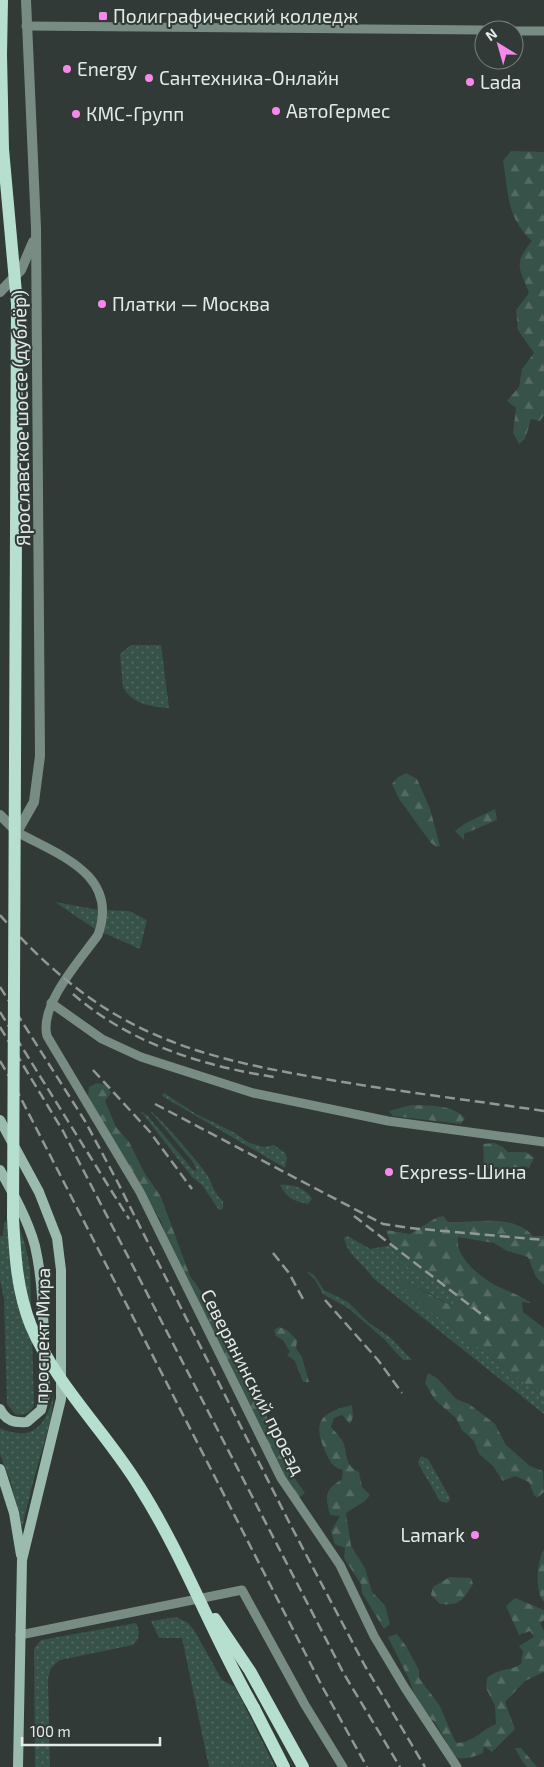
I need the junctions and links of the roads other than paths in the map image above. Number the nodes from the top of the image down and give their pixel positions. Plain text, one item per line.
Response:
1 (2, 0) edge
2 (26, 0) edge
3 (26, 26) junction
4 (474, 30) edge
5 (524, 31) edge
6 (544, 31) edge
7 (36, 228) junction
8 (0, 292) edge
9 (0, 816) edge
10 (17, 832) junction
11 (51, 1003) junction
12 (0, 1120) edge
13 (544, 1142) edge
14 (0, 1170) edge
15 (0, 1409) edge
16 (0, 1469) edge
17 (22, 1560) junction
18 (196, 1591) junction
19 (20, 1635) junction
20 (18, 1767) edge
21 (284, 1767) edge
22 (303, 1767) edge
23 (343, 1767) edge
24 (456, 1767) edge

1 - 18 main road, bridge
2 - 3 street, Ярославское шоссе (дублёр)
3 - 4 street
3 - 7 street, Ярославское шоссе (дублёр)
5 - 6 street
7 - 8 street
7 - 10 street, Ярославское шоссе (дублёр)
9 - 10 street
10 - 11 street
11 - 13 street
11 - 24 street, Северянинский проезд
12 - 17 main road, проспект Мира
14 - 15 main road
16 - 17 main road, проспект Мира
17 - 19 main road, проспект Мира
18 - 21 main road, bridge
18 - 22 main road, bridge
19 - 20 main road, проспект Мира
19 - 23 street

